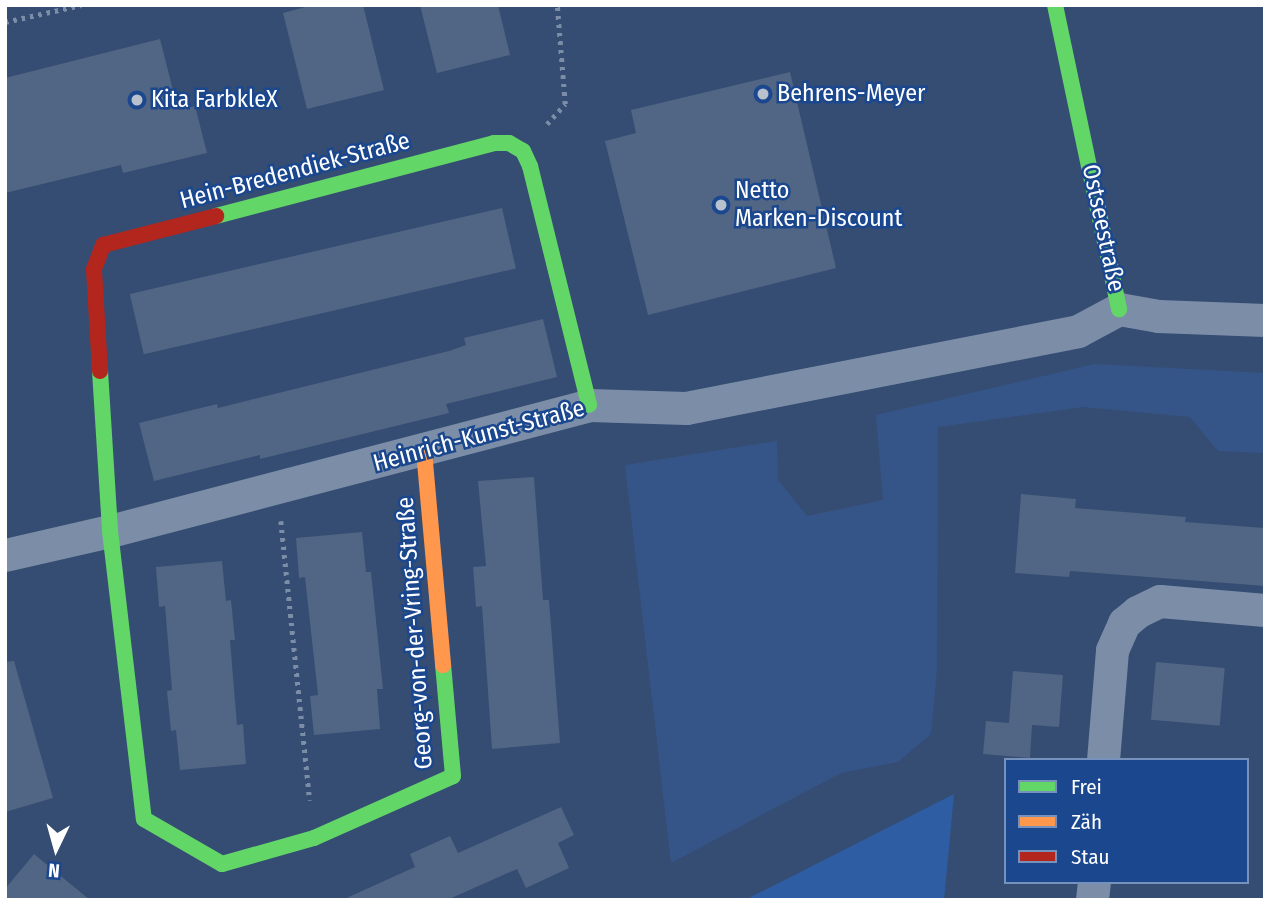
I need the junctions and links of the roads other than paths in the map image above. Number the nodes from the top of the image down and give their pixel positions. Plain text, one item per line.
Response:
1 (1055, 5) edge
2 (1119, 309) junction
3 (1265, 320) edge
4 (589, 405) junction
5 (424, 451) junction
6 (110, 531) junction
7 (5, 555) edge
8 (1265, 610) edge
9 (1103, 758) edge

1 - 2 street, Ostseestraße
2 - 3 street, Ostseestraße
2 - 4 street, Heinrich-Kunst-Straße
4 - 5 street, Heinrich-Kunst-Straße
4 - 6 street, Hein-Bredendiek-Straße
5 - 6 street, Heinrich-Kunst-Straße
5 - 6 street, Georg-von-der-Vring-Straße
6 - 7 street, Heinrich-Kunst-Straße
8 - 9 street

